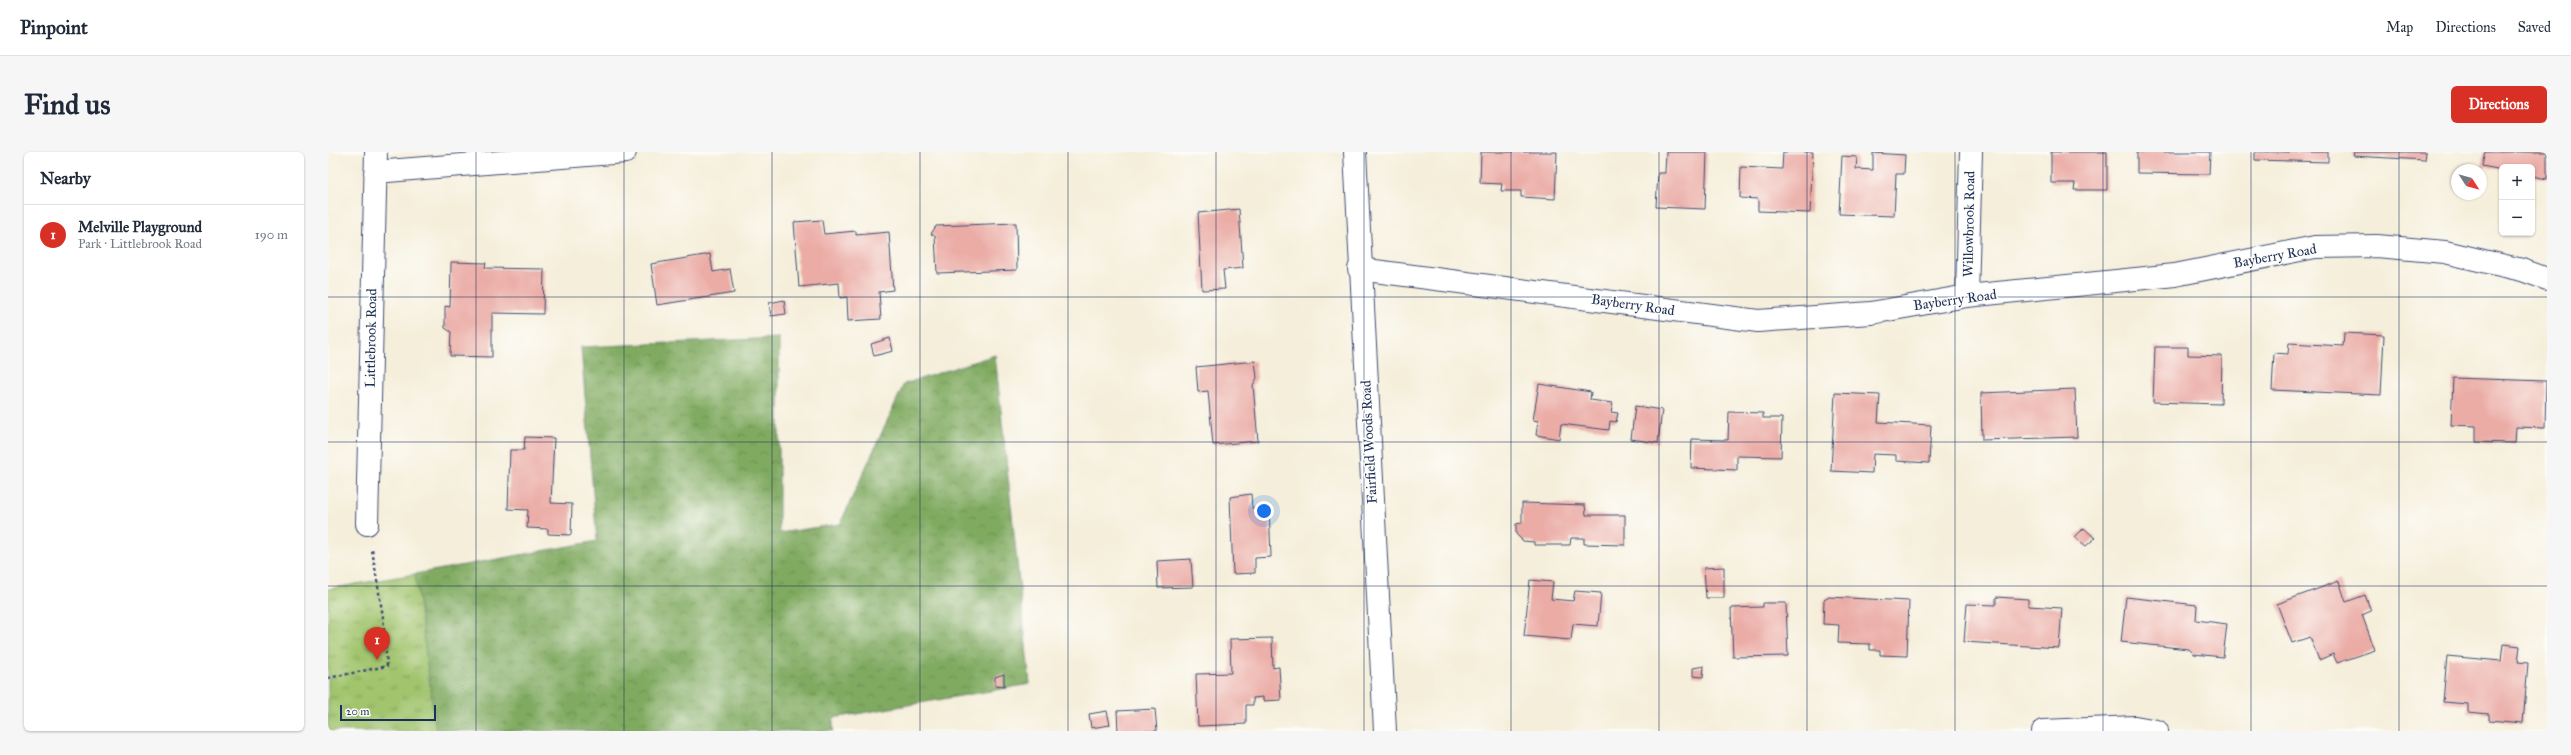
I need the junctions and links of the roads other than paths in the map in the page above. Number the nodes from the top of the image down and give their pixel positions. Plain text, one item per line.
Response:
1 (625, 152) edge
2 (1354, 152) edge
3 (1971, 152) edge
4 (375, 162) edge
5 (1359, 269) junction
6 (2547, 279) edge
7 (1968, 296) junction
8 (367, 524) road end
9 (1385, 731) edge
10 (2043, 731) edge
11 (2157, 731) edge

1 - 4 street
2 - 5 street, Fairfield Woods Road
3 - 7 street, Willowbrook Road
4 - 8 street, Littlebrook Road
5 - 7 street, Bayberry Road
5 - 9 street, Fairfield Woods Road
6 - 7 street, Bayberry Road
10 - 11 street

